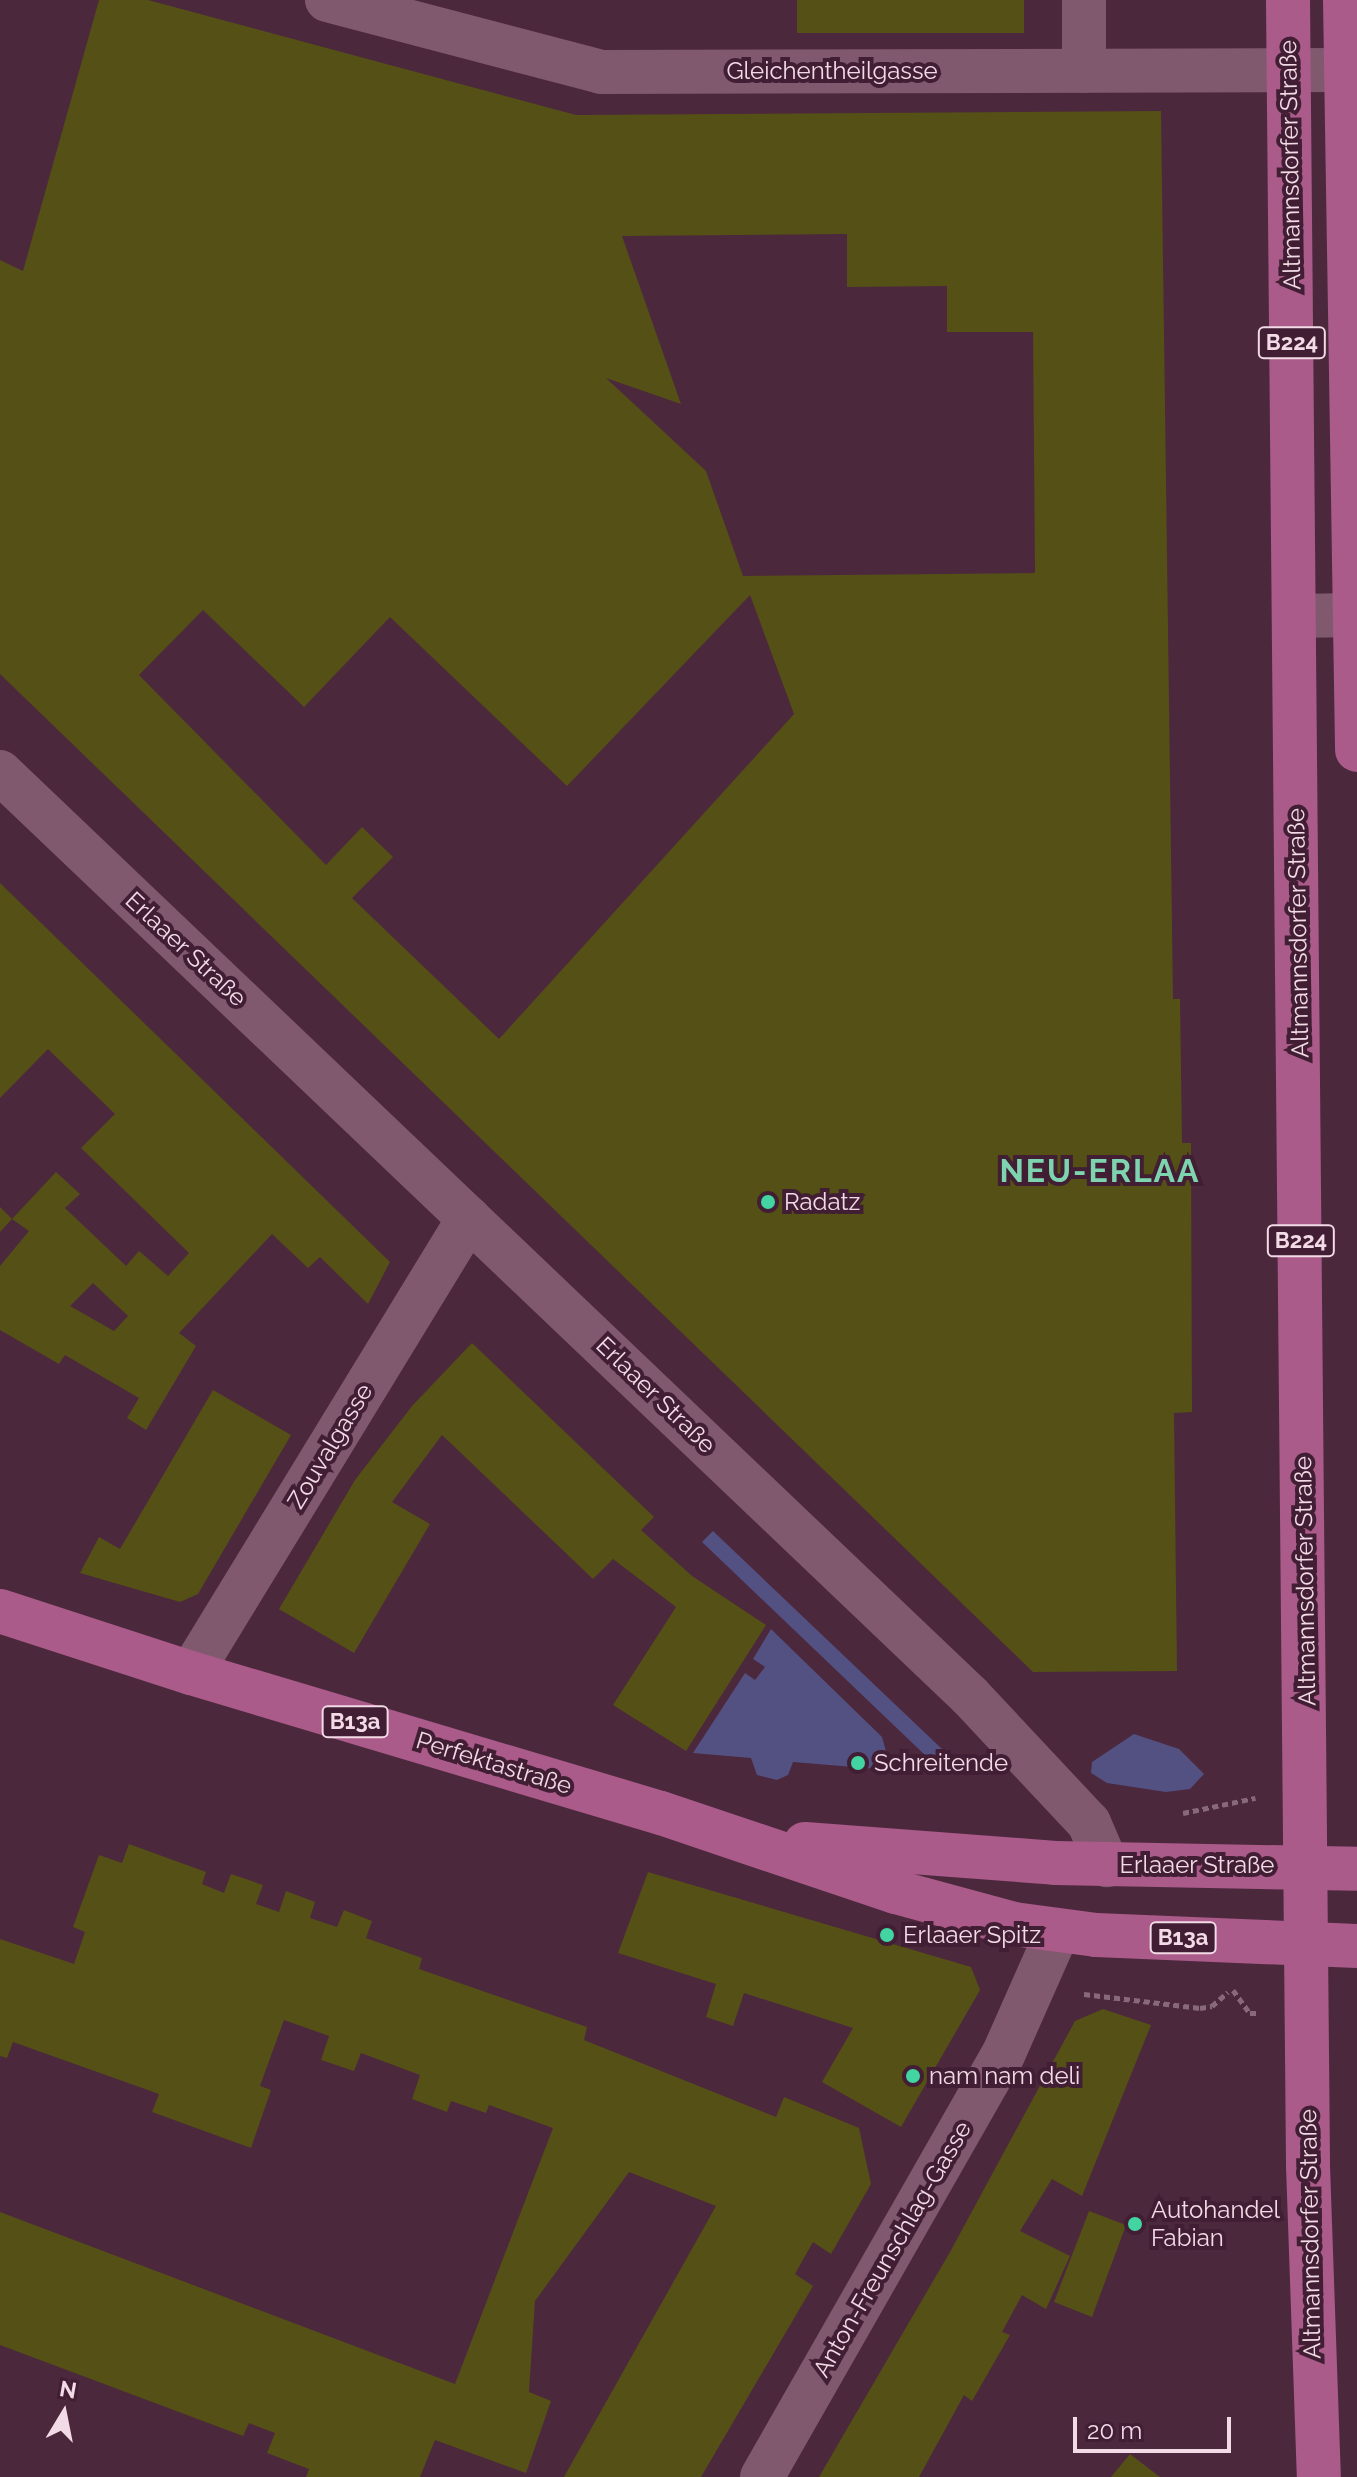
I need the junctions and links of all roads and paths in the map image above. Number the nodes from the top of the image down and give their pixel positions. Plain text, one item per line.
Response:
1 (327, 0) edge
2 (1084, 0) edge
3 (1288, 0) edge
4 (1345, 0) edge
5 (1290, 70) junction
6 (1347, 70) junction
7 (1084, 71) junction
8 (1355, 615) edge
9 (1295, 616) junction
10 (1357, 750) edge
11 (0, 772) edge
12 (469, 1218) junction
13 (0, 1611) edge
14 (191, 1673) junction
15 (712, 1829) junction
16 (1107, 1865) junction
17 (1343, 1906) edge
18 (1058, 1931) junction
19 (762, 2477) edge
20 (1319, 2477) edge

1 - 7 street, Gleichentheilgasse
2 - 7 street
3 - 5 main road, Altmannsdorfer Straße / B224
4 - 6 main road, B224
5 - 6 street, Gleichentheilgasse
5 - 7 street, Gleichentheilgasse
5 - 9 main road, Altmannsdorfer Straße / B224
6 - 8 main road, B224
8 - 9 street
8 - 10 main road, B224
9 - 17 main road, Altmannsdorfer Straße / B224
11 - 12 street, Erlaaer Straße
12 - 14 street, Zouvalgasse
12 - 16 street, Erlaaer Straße
13 - 14 main road, Perfektastraße / B13a
14 - 15 main road, Perfektastraße / B13a
15 - 16 main road, Perfektastraße / B13a
15 - 18 main road, Perfektastraße / B13a
16 - 17 main road, Erlaaer Straße / B13a
17 - 18 main road, B13a
17 - 20 main road, Altmannsdorfer Straße / B224
18 - 19 street, Anton-Freunschlag-Gasse

